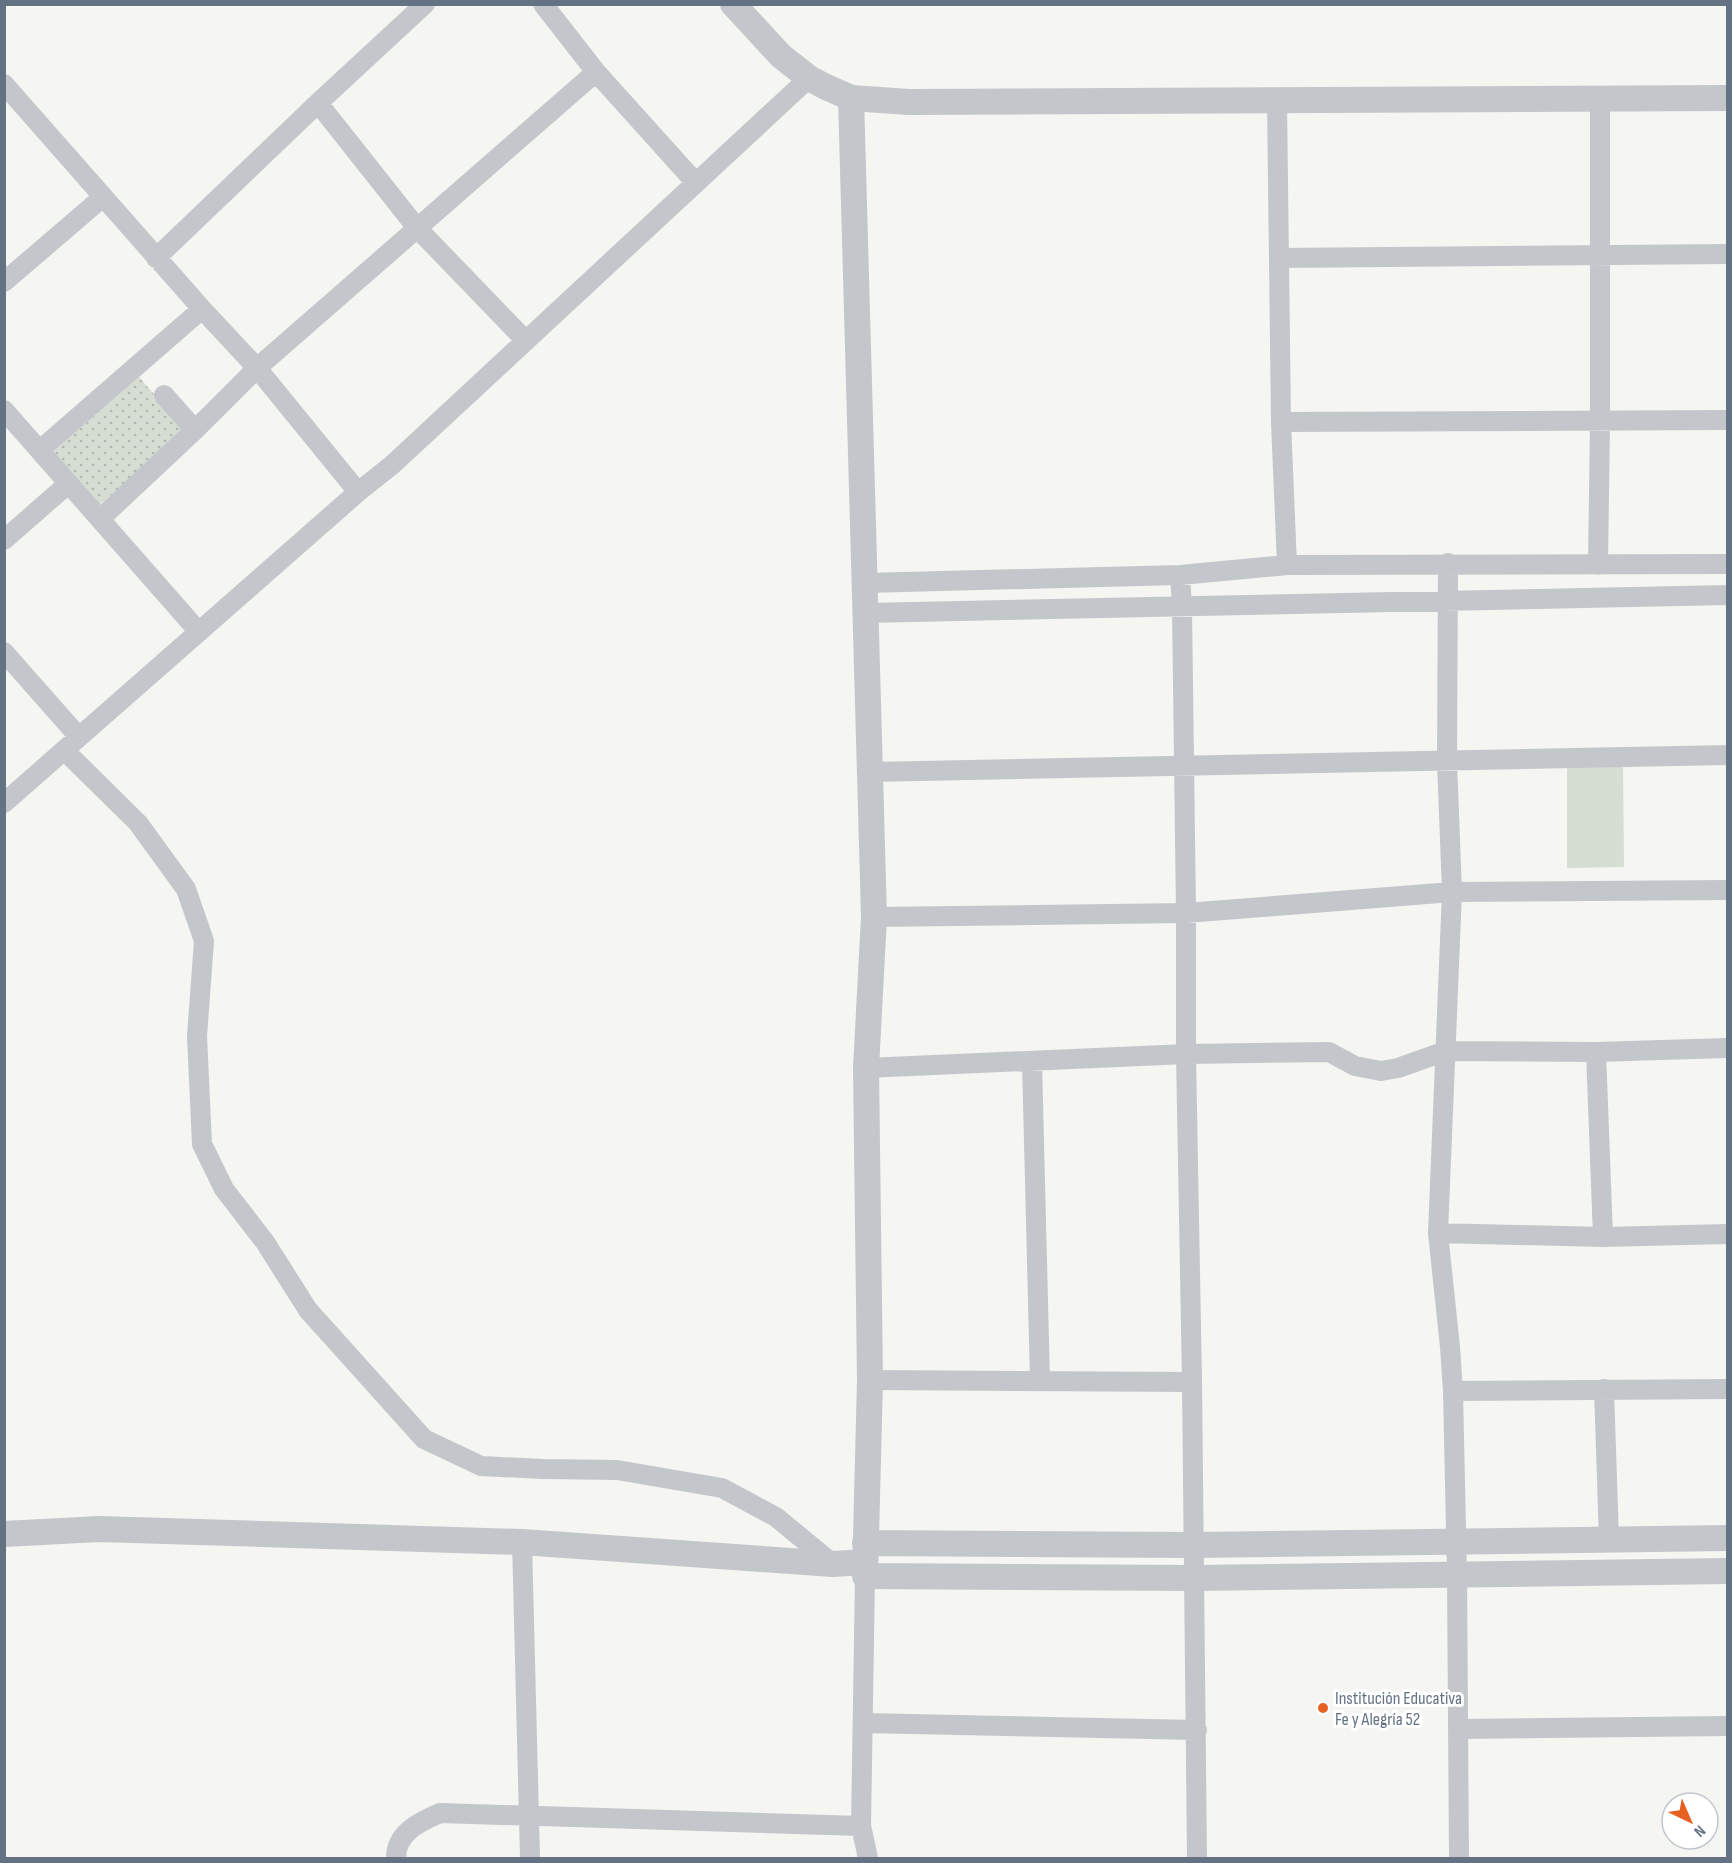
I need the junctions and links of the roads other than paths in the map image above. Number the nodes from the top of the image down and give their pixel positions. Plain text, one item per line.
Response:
1 (425, 4) edge
2 (543, 4) edge
3 (734, 4) edge
4 (596, 72) junction
5 (809, 78) junction
6 (4, 84) edge
7 (851, 98) junction
8 (1728, 98) edge
9 (1600, 99) junction
10 (1277, 101) junction
11 (318, 103) junction
12 (696, 183) junction
13 (103, 197) junction
14 (417, 228) junction
15 (1728, 254) edge
16 (1600, 256) junction
17 (156, 258) junction
18 (1279, 258) junction
19 (4, 282) edge
20 (202, 309) junction
21 (526, 341) junction
22 (257, 368) junction
23 (164, 395) dead end
24 (4, 410) edge
25 (1728, 420) edge
26 (1600, 421) junction
27 (1281, 422) junction
28 (195, 430) junction
29 (40, 450) junction
30 (69, 483) junction
31 (358, 492) junction
32 (100, 519) junction
33 (4, 540) edge
34 (1448, 564) junction
35 (1728, 564) edge
36 (1287, 565) junction
37 (1598, 565) junction
38 (1180, 575) junction
39 (865, 583) junction
40 (1728, 595) edge
41 (1448, 602) junction
42 (1182, 607) junction
43 (866, 613) junction
44 (199, 632) junction
45 (4, 651) edge
46 (71, 744) junction
47 (1728, 755) edge
48 (1447, 761) junction
49 (1184, 766) junction
50 (870, 772) junction
51 (4, 802) edge
52 (1728, 890) edge
53 (1452, 892) junction
54 (1186, 913) junction
55 (874, 917) junction
56 (1728, 1048) edge
57 (1446, 1051) junction
58 (1596, 1052) junction
59 (1186, 1054) junction
60 (1032, 1062) junction
61 (866, 1068) junction
62 (1437, 1233) junction
63 (1728, 1234) edge
64 (1603, 1237) junction
65 (870, 1380) junction
66 (1040, 1381) junction
67 (1192, 1382) junction
68 (1604, 1389) junction
69 (1728, 1389) edge
70 (1453, 1390) junction
71 (4, 1534) edge
72 (1728, 1538) edge
73 (1609, 1539) junction
74 (1456, 1541) junction
75 (522, 1542) junction
76 (1193, 1545) junction
77 (865, 1560) junction
78 (833, 1564) junction
79 (1728, 1571) edge
80 (1457, 1575) junction
81 (1194, 1578) junction
82 (863, 1723) junction
83 (1728, 1726) edge
84 (1458, 1729) junction
85 (1197, 1730) junction
86 (530, 1816) junction
87 (861, 1826) junction
88 (396, 1858) edge
89 (530, 1858) edge
90 (868, 1858) edge
91 (1197, 1858) edge
92 (1459, 1858) edge

1 - 11 street
2 - 4 street
3 - 5 street
4 - 12 street
4 - 14 street
5 - 7 street
5 - 12 street
6 - 13 street
7 - 10 street
7 - 39 street
8 - 9 street
9 - 10 street
9 - 16 street
10 - 18 street
11 - 14 street
11 - 17 street
12 - 21 street
13 - 17 street
13 - 19 street
14 - 21 street
14 - 22 street
15 - 16 street
16 - 18 street
16 - 26 street
17 - 20 street
18 - 27 street
20 - 22 street
20 - 29 street
21 - 31 street
22 - 28 street
22 - 31 street
23 - 28 street
24 - 29 street
25 - 26 street
26 - 27 street
26 - 37 street
27 - 36 street
28 - 32 street
29 - 30 street
30 - 32 street
30 - 33 street
31 - 44 street
32 - 44 street
34 - 36 street
34 - 37 street
34 - 41 street
35 - 37 street
36 - 38 street
38 - 39 street
38 - 42 street
39 - 43 street
40 - 41 street
41 - 42 street
41 - 48 street
42 - 43 street
42 - 49 street
43 - 50 street
44 - 46 street
45 - 46 street
46 - 51 street
46 - 78 street
47 - 48 street
48 - 49 street
48 - 53 street
49 - 50 street
49 - 54 street
50 - 55 street
52 - 53 street
53 - 54 street
53 - 57 street
54 - 55 street
54 - 59 street
55 - 61 street
56 - 58 street
57 - 58 street
57 - 59 street
57 - 62 street
58 - 64 street
59 - 60 street
59 - 67 street
60 - 61 street
60 - 66 street
61 - 65 street
62 - 64 street
62 - 70 street
63 - 64 street
65 - 66 street
65 - 77 street
66 - 67 street
67 - 76 street
68 - 69 street
68 - 70 street
68 - 73 street
70 - 74 street
71 - 75 street
72 - 73 street
73 - 74 street
74 - 76 street
74 - 80 street
75 - 78 street
75 - 86 street
76 - 77 street
76 - 81 street
77 - 78 street
77 - 81 street
77 - 82 street
79 - 80 street
80 - 81 street
80 - 84 street
81 - 85 street
82 - 85 street
82 - 87 street
83 - 84 street
84 - 92 street
85 - 91 street
86 - 87 street
86 - 88 street
86 - 89 street
87 - 90 street

